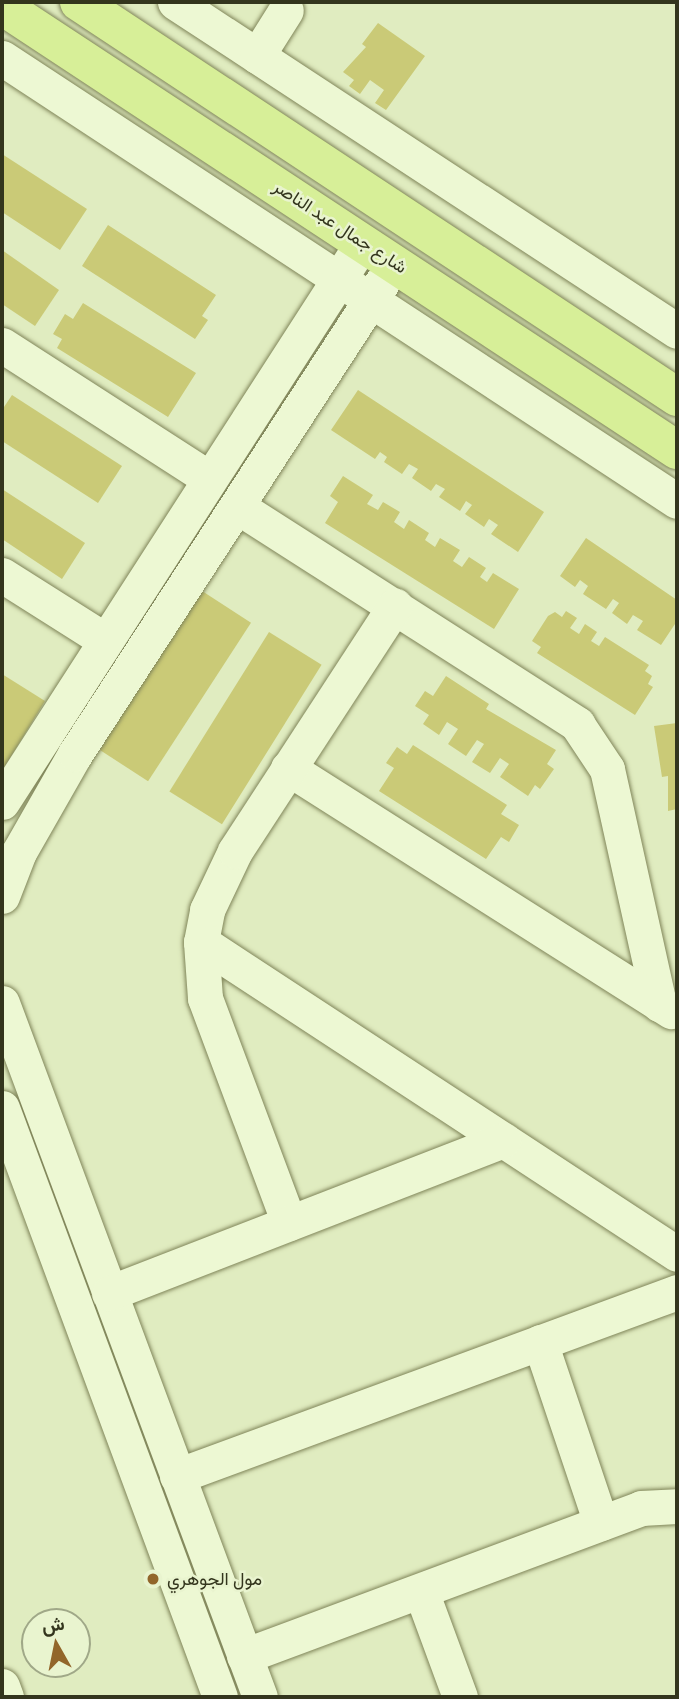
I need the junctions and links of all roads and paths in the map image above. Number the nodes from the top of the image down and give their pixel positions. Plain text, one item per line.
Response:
1 (79, 2) edge
2 (175, 2) edge
3 (2, 6) edge
4 (288, 12) edge
5 (257, 56) junction
6 (2, 58) edge
7 (363, 242) junction
8 (395, 262) junction
9 (339, 279) junction
10 (370, 300) junction
11 (677, 331) edge
12 (2, 345) edge
13 (677, 397) edge
14 (677, 450) edge
15 (210, 479) junction
16 (677, 501) edge
17 (237, 507) junction
18 (2, 575) edge
19 (395, 606) junction
20 (105, 640) junction
21 (288, 768) junction
22 (2, 802) edge
23 (2, 895) edge
24 (201, 942) junction
25 (2, 1003) edge
26 (668, 1009) edge
27 (2, 1108) edge
28 (503, 1140) junction
29 (289, 1223) junction
30 (677, 1254) edge
31 (677, 1292) edge
32 (109, 1293) junction
33 (540, 1342) junction
34 (177, 1476) junction
35 (677, 1506) edge
36 (601, 1523) junction
37 (421, 1591) junction
38 (244, 1656) junction
39 (2, 1686) edge
40 (6, 1697) edge
41 (220, 1697) edge
42 (260, 1697) edge
43 (460, 1697) edge

1 - 13 main road
2 - 5 street
3 - 7 main road, شارع جمال عبد الناصر
4 - 5 street
5 - 11 street
6 - 9 street
7 - 8 main road, شارع جمال عبد الناصر
7 - 9 street
8 - 10 street
8 - 14 main road, شارع جمال عبد الناصر
9 - 10 street
9 - 15 street
10 - 16 street
10 - 17 street
12 - 15 street
15 - 20 street
17 - 19 street
17 - 23 street
18 - 20 street
19 - 21 street
19 - 26 street
20 - 22 street
21 - 24 street
21 - 26 street
24 - 28 street
24 - 29 street
25 - 32 street
27 - 41 street
28 - 29 street
28 - 30 street
29 - 32 street
31 - 33 street
32 - 34 street
33 - 34 street
33 - 36 street
34 - 38 street
35 - 36 street
36 - 37 street
37 - 38 street
37 - 43 street
38 - 42 street
39 - 40 street

